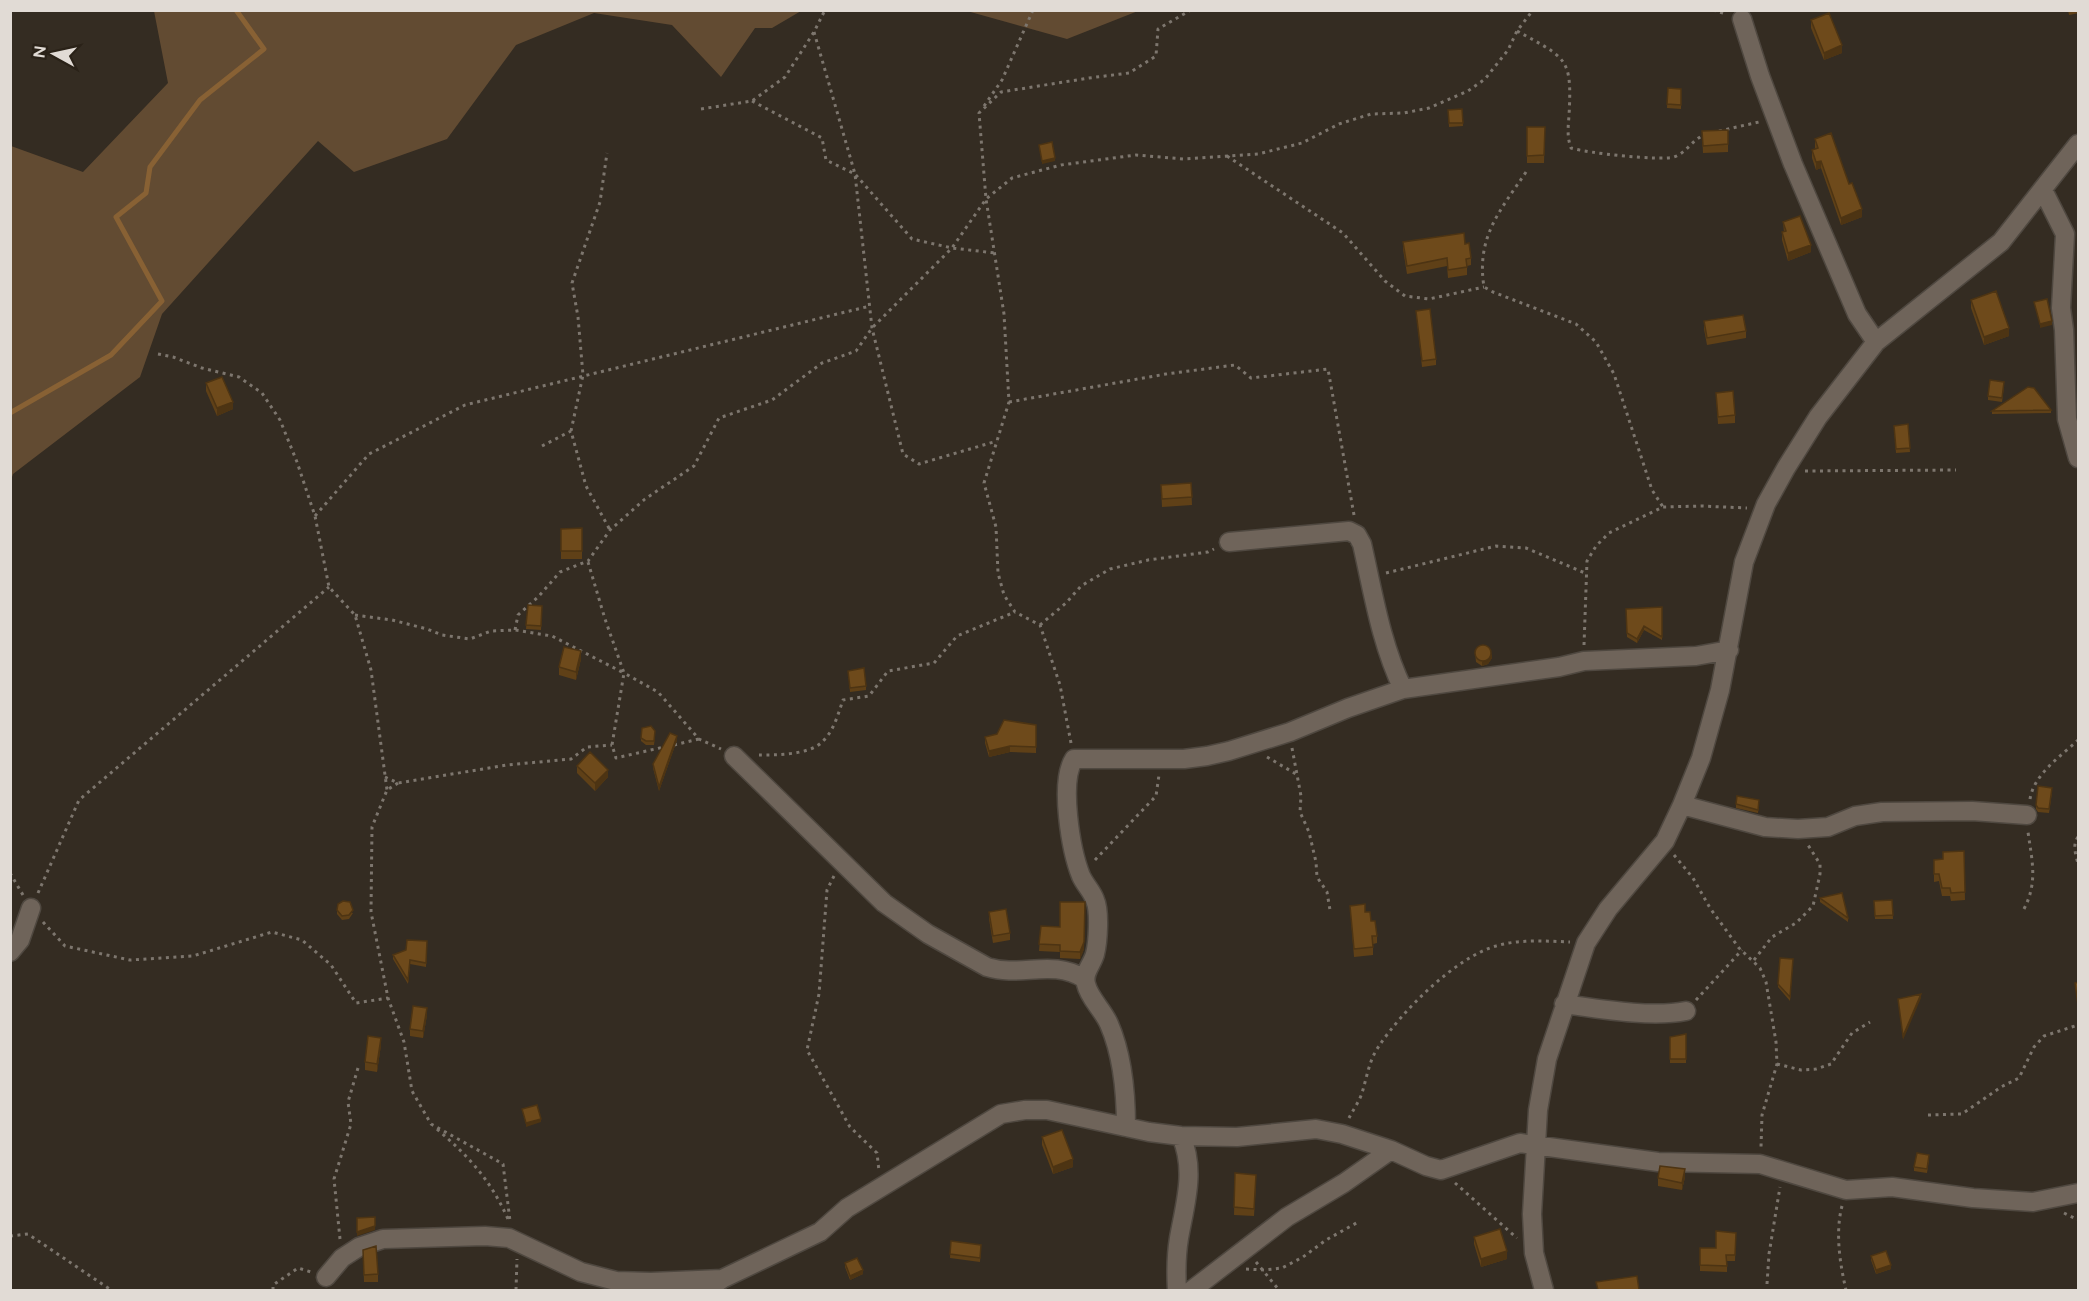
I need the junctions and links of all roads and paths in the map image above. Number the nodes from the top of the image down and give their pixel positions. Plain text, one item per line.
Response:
1 (825, 10) edge
2 (1033, 10) edge
3 (1191, 10) edge
4 (1533, 10) edge
5 (1742, 19) dead end
6 (1517, 31) junction
7 (814, 32) junction
8 (752, 101) junction
9 (701, 109) dead end
10 (979, 113) junction
11 (1776, 119) junction
12 (1715, 132) edge
13 (1707, 134) edge
14 (2079, 144) edge
15 (607, 153) dead end
16 (1226, 155) junction
17 (1526, 172) dead end
18 (855, 174) junction
19 (2043, 190) junction
20 (986, 199) junction
21 (952, 248) junction
22 (995, 254) junction
23 (1484, 286) junction
24 (870, 306) junction
25 (872, 328) junction
26 (1876, 342) junction
27 (158, 354) dead end
28 (583, 375) junction
29 (1009, 402) junction
30 (571, 431) junction
31 (998, 440) junction
32 (542, 446) dead end
33 (2079, 458) edge
34 (1786, 468) junction
35 (1956, 470) dead end
36 (1663, 507) junction
37 (1763, 511) junction
38 (315, 516) junction
39 (610, 530) junction
40 (1357, 534) junction
41 (1229, 542) joint
42 (588, 561) junction
43 (1586, 573) junction
44 (1370, 577) junction
45 (329, 587) junction
46 (1015, 612) junction
47 (355, 615) junction
48 (1040, 625) junction
49 (515, 630) junction
50 (1729, 650) junction
51 (1584, 662) junction
52 (624, 673) junction
53 (1403, 689) junction
54 (1290, 732) junction
55 (699, 739) junction
56 (612, 745) junction
57 (1247, 745) junction
58 (734, 756) junction
59 (1074, 759) junction
60 (1296, 774) junction
61 (385, 777) junction
62 (398, 783) junction
63 (387, 790) junction
64 (1156, 796) dead end
65 (1682, 805) junction
66 (2027, 816) dead end
67 (1798, 829) junction
68 (2079, 837) edge
69 (1665, 841) junction
70 (841, 861) junction
71 (2079, 864) edge
72 (1093, 865) dead end
73 (10, 873) edge
74 (31, 908) junction
75 (1330, 910) dead end
76 (1586, 943) junction
77 (1742, 950) junction
78 (10, 951) edge
79 (1754, 960) junction
80 (1085, 979) junction
81 (388, 998) junction
82 (1564, 1004) junction
83 (1686, 1011) joint
84 (1870, 1022) dead end
85 (2079, 1025) edge
86 (1777, 1064) junction
87 (358, 1068) dead end
88 (1928, 1115) dead end
89 (431, 1124) junction
90 (1126, 1127) junction
91 (1342, 1134) junction
92 (1181, 1136) junction
93 (1536, 1146) junction
94 (1391, 1150) junction
95 (1760, 1164) junction
96 (1441, 1170) junction
97 (1783, 1171) junction
98 (880, 1189) junction
99 (1846, 1190) junction
100 (2079, 1193) edge
101 (1360, 1221) dead end
102 (10, 1236) edge
103 (509, 1238) junction
104 (1245, 1250) junction
105 (1534, 1253) junction
106 (342, 1258) junction
107 (1264, 1270) junction
108 (1216, 1272) junction
109 (326, 1277) joint
110 (722, 1279) junction
111 (1767, 1284) dead end
112 (111, 1290) edge
113 (273, 1290) edge
114 (516, 1290) edge
115 (706, 1290) edge
116 (1177, 1290) edge
117 (1192, 1290) edge
118 (1279, 1290) edge
119 (1544, 1290) edge
120 (1846, 1290) edge

1 - 7 path
2 - 10 path
3 - 10 path
4 - 6 path
5 - 11 street
6 - 13 path
6 - 16 path
7 - 8 path
7 - 18 path
8 - 9 path
8 - 18 path
10 - 20 path
11 - 12 path
11 - 26 street
14 - 19 street
15 - 28 path
16 - 20 path
16 - 23 path
17 - 23 path
18 - 21 path
18 - 24 path
19 - 26 street
19 - 33 street
20 - 21 path
20 - 22 path
21 - 22 path
21 - 25 path
22 - 29 path
23 - 36 path
24 - 25 path
24 - 28 path
25 - 31 path
25 - 39 path
26 - 34 street
27 - 38 path
28 - 30 path
28 - 38 path
29 - 31 path
29 - 40 path
30 - 32 path
30 - 39 path
31 - 46 path
34 - 35 path
34 - 37 street
36 - 37 path
36 - 43 path
37 - 50 street
38 - 45 path
39 - 42 path
40 - 41 street
40 - 44 street
41 - 48 path
42 - 49 path
42 - 52 path
43 - 44 path
43 - 51 path
44 - 53 street
45 - 47 path
45 - 74 path
46 - 48 path
46 - 58 path
47 - 49 path
47 - 61 path
48 - 59 path
49 - 52 path
50 - 51 street
50 - 65 street
51 - 53 street
52 - 55 path
52 - 56 path
53 - 54 street
54 - 57 street
54 - 60 path
55 - 56 path
55 - 58 path
56 - 62 path
57 - 59 street
57 - 60 path
58 - 70 street
59 - 80 street
60 - 75 path
61 - 62 path
61 - 63 path
62 - 63 path
63 - 81 path
64 - 72 path
65 - 67 street
65 - 69 street
66 - 67 street
67 - 79 path
68 - 71 path
69 - 76 street
69 - 77 path
70 - 80 street
70 - 98 path
73 - 74 path
74 - 78 street
74 - 81 path
76 - 82 street
76 - 91 path
77 - 79 path
77 - 83 path
79 - 86 path
80 - 90 street
81 - 89 path
82 - 83 street
82 - 93 street
84 - 86 path
85 - 88 path
86 - 95 path
87 - 106 path
89 - 89 path
90 - 92 street
90 - 98 street
91 - 92 street
91 - 94 street
92 - 116 street
93 - 95 street
93 - 96 street
93 - 105 street
94 - 96 street
94 - 104 street
95 - 97 street
96 - 105 path
97 - 99 street
97 - 111 path
98 - 110 street
99 - 100 street
99 - 120 path
101 - 107 path
102 - 112 path
103 - 106 street
103 - 110 street
103 - 114 path
104 - 107 path
104 - 108 street
105 - 119 street
106 - 109 street
107 - 108 path
107 - 118 path
108 - 117 street
109 - 113 path
110 - 115 street

